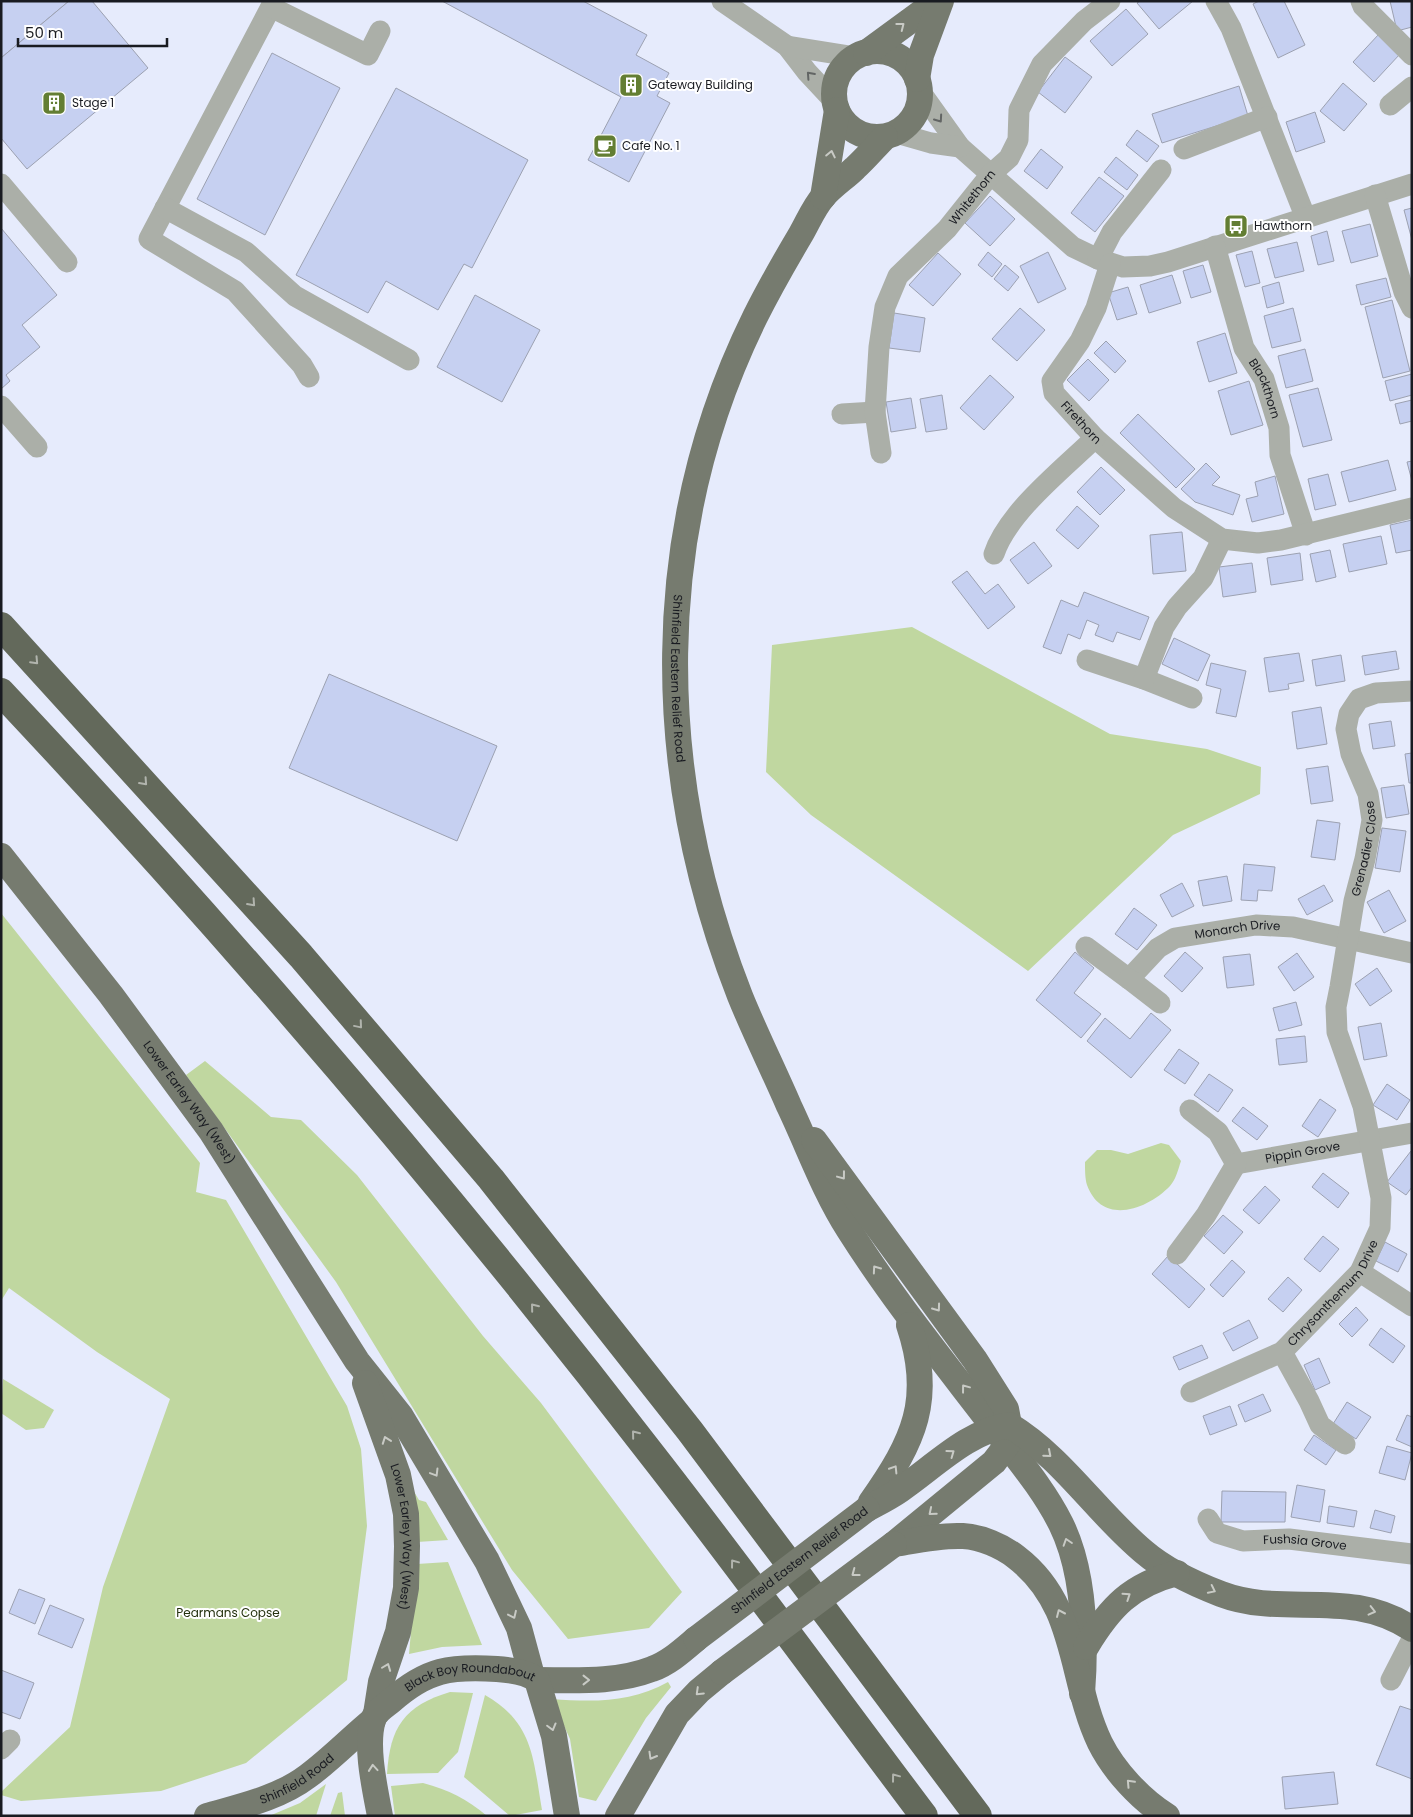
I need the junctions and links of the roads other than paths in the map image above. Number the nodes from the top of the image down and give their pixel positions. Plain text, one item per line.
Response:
1 (722, 1) edge
2 (939, 1) edge
3 (1110, 1) edge
4 (1216, 1) edge
5 (1361, 1) edge
6 (273, 4) edge
7 (380, 31) dead end
8 (787, 46) junction
9 (861, 55) junction
10 (1412, 55) edge
11 (919, 85) junction
12 (1412, 87) edge
13 (1390, 105) dead end
14 (836, 106) junction
15 (1267, 117) junction
16 (891, 135) junction
17 (960, 147) junction
18 (1184, 149) dead end
19 (1160, 170) dead end
20 (991, 174) junction
21 (1, 184) edge
22 (1412, 184) edge
23 (1375, 195) junction
24 (823, 197) junction
25 (165, 208) junction
26 (1305, 216) junction
27 (1215, 246) junction
28 (67, 262) dead end
29 (1104, 262) junction
30 (1412, 308) edge
31 (409, 360) dead end
32 (309, 377) dead end
33 (1, 406) edge
34 (875, 412) junction
35 (842, 414) dead end
36 (1095, 438) junction
37 (37, 447) dead end
38 (881, 453) dead end
39 (1412, 508) edge
40 (1306, 535) junction
41 (1222, 539) junction
42 (994, 554) dead end
43 (1, 626) edge
44 (1087, 660) dead end
45 (1144, 679) junction
46 (1412, 690) edge
47 (1, 692) edge
48 (1192, 698) dead end
49 (1, 856) edge
50 (1348, 938) junction
51 (1086, 947) dead end
52 (1412, 953) edge
53 (1129, 978) junction
54 (1160, 1002) dead end
55 (791, 1109) junction
56 (1190, 1110) dead end
57 (1412, 1133) edge
58 (1369, 1140) junction
59 (1236, 1164) junction
60 (1177, 1254) dead end
61 (1360, 1272) junction
62 (1412, 1306) edge
63 (904, 1309) junction
64 (1282, 1352) junction
65 (357, 1361) junction
66 (1191, 1392) dead end
67 (1003, 1432) junction
68 (1346, 1444) dead end
69 (866, 1509) junction
70 (1208, 1519) dead end
71 (894, 1544) junction
72 (1412, 1554) edge
73 (1177, 1573) junction
74 (1412, 1629) edge
75 (1412, 1639) edge
76 (1086, 1647) junction
77 (534, 1678) junction
78 (1390, 1680) dead end
79 (1082, 1694) junction
80 (374, 1717) junction
81 (207, 1816) edge
82 (380, 1816) edge
83 (567, 1816) edge
84 (618, 1816) edge
85 (924, 1816) edge
86 (978, 1816) edge
87 (1167, 1816) edge

1 - 8 street
9 -> 2 main road
2 - 11 main road
3 - 20 street, Whitethorn
4 - 15 street
5 - 10 street
6 - 7 street
6 - 25 street
8 - 9 street
14 -> 8 street
9 - 11 main road
9 - 14 main road
11 - 16 main road
11 -> 17 street
12 - 13 street
14 - 16 main road
24 -> 14 main road, Shinfield Eastern Relief Road
15 - 18 street
15 - 26 street
16 - 17 street
16 - 24 main road, Shinfield Eastern Relief Road
17 - 20 street
19 - 29 street, Firethorn
20 - 29 street
20 - 34 street, Whitethorn
21 - 28 street
22 - 23 street
23 - 26 street
23 - 30 street
24 - 55 main road, Shinfield Eastern Relief Road
25 - 31 street
25 - 32 street
26 - 27 street
27 - 29 street
27 - 40 street, Blackthorn
29 - 36 street, Firethorn
33 - 37 street
34 - 35 street
34 - 38 street, Whitethorn
36 - 41 street, Firethorn
36 - 42 street
39 - 40 street, Firethorn
40 - 41 street, Firethorn
41 - 45 street
43 -> 86 highway
44 - 45 street
45 - 48 street
46 - 50 street, Grenadier Close
85 -> 47 highway
49 - 65 main road, Lower Earley Way (West)
50 - 52 street, Monarch Drive
50 - 53 street, Monarch Drive
50 - 58 street, Chrysanthemum Drive
51 - 53 street
53 - 54 street
63 -> 55 main road, Shinfield Eastern Relief Road
55 -> 67 main road, Shinfield Eastern Relief Road
56 - 59 street
57 - 58 street, Pippin Grove
58 - 59 street, Pippin Grove
58 - 61 street, Chrysanthemum Drive
59 - 60 street
61 - 62 street
61 - 64 street, Chrysanthemum Drive
67 -> 63 main road, Shinfield Eastern Relief Road
69 -> 63 main road, Shinfield Eastern Relief Road
64 - 66 street, Chrysanthemum Drive
64 - 68 street, Chrysanthemum Drive
65 -> 77 main road, Lower Earley Way (West)
80 -> 65 main road, Lower Earley Way (West)
69 -> 67 main road
67 -> 71 main road
67 -> 73 main road
76 -> 67 main road
77 -> 69 main road, Shinfield Eastern Relief Road, bridge
70 - 72 street, Fushsia Grove
79 -> 71 main road
71 -> 84 main road, bridge
73 -> 74 main road
76 -> 73 main road
75 - 78 street
76 - 79 main road
77 - 80 main road, Black Boy Roundabout
77 -> 83 main road, Black Boy Roundabout
87 -> 79 main road
80 - 81 main road, Shinfield Road
82 -> 80 main road

